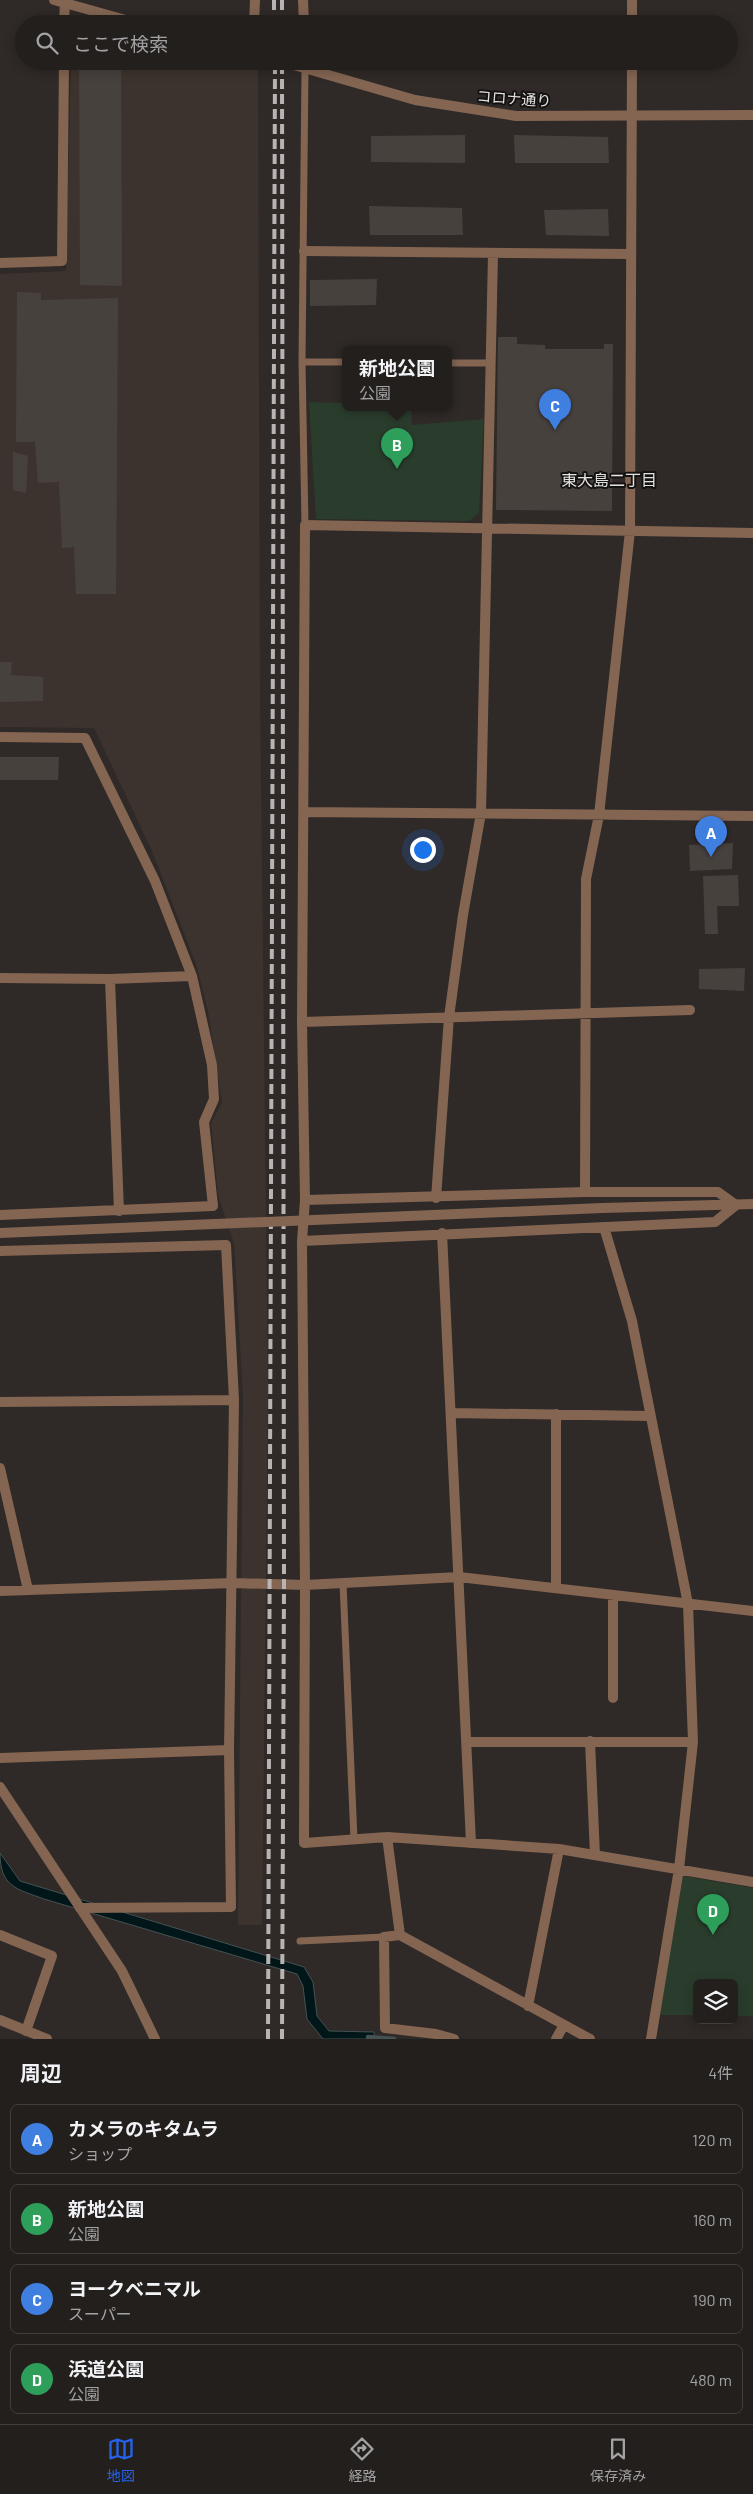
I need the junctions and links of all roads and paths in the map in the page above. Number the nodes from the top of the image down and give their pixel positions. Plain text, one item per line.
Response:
1 (255, 0) edge
2 (303, 0) edge
3 (632, 0) edge
4 (61, 1) edge
5 (63, 15) edge
6 (109, 15) edge
7 (254, 15) edge
8 (304, 15) edge
9 (632, 15) edge
10 (64, 70) edge
11 (305, 70) edge
12 (321, 70) edge
13 (632, 70) edge
14 (753, 114) edge
15 (632, 116) junction
16 (304, 251) junction
17 (493, 254) junction
18 (630, 254) junction
19 (0, 263) edge
20 (302, 362) junction
21 (342, 362) edge
22 (452, 363) edge
23 (490, 363) junction
24 (305, 525) junction
25 (486, 528) junction
26 (630, 531) junction
27 (753, 533) edge
28 (0, 737) edge
29 (304, 812) junction
30 (481, 813) junction
31 (599, 815) junction
32 (753, 816) edge
33 (192, 976) junction
34 (0, 978) edge
35 (110, 979) junction
36 (690, 1010) dead end
37 (585, 1012) junction
38 (449, 1017) junction
39 (302, 1022) junction
40 (585, 1192) junction
41 (436, 1198) junction
42 (305, 1200) junction
43 (753, 1204) edge
44 (736, 1205) junction
45 (119, 1211) junction
46 (0, 1215) edge
47 (604, 1227) junction
48 (0, 1233) edge
49 (442, 1233) junction
50 (302, 1241) junction
51 (0, 1251) edge
52 (234, 1400) junction
53 (0, 1402) edge
54 (451, 1413) junction
55 (556, 1414) junction
56 (650, 1416) junction
57 (0, 1468) edge
58 (458, 1577) junction
59 (233, 1582) junction
60 (343, 1583) junction
61 (305, 1585) junction
62 (556, 1588) junction
63 (28, 1590) junction
64 (0, 1591) edge
65 (613, 1595) junction
66 (688, 1604) junction
67 (753, 1611) edge
68 (613, 1698) dead end
69 (590, 1741) junction
70 (467, 1742) junction
71 (693, 1742) junction
72 (229, 1750) junction
73 (0, 1758) edge
74 (0, 1787) edge
75 (386, 1837) junction
76 (354, 1839) junction
77 (471, 1843) junction
78 (559, 1849) junction
79 (595, 1855) junction
80 (679, 1868) junction
81 (753, 1882) edge
82 (80, 1908) junction
83 (0, 1935) edge
84 (400, 1935) junction
85 (384, 1937) junction
86 (300, 1941) dead end
87 (528, 2006) junction
88 (0, 2020) edge
89 (564, 2024) junction
90 (26, 2031) junction
91 (47, 2039) edge
92 (155, 2039) edge
93 (454, 2039) edge
94 (556, 2039) edge
95 (590, 2039) edge
96 (651, 2039) edge

1 - 7 street
2 - 8 street
3 - 9 street
4 - 5 street
4 - 6 street
10 - 19 street
11 - 16 lane
12 - 15 street, コロナ通り
13 - 15 street
14 - 15 street, コロナ通り
15 - 18 street
16 - 17 street
16 - 20 lane
17 - 18 street
17 - 23 street
18 - 26 street
20 - 21 lane
20 - 24 lane
22 - 23 lane
23 - 25 street
24 - 25 street
24 - 29 street
25 - 26 street
25 - 30 street
26 - 27 street
26 - 31 street
28 - 33 street
29 - 30 street
29 - 39 street
30 - 31 street
30 - 38 street
31 - 32 street
31 - 37 street
33 - 35 street
33 - 45 street
34 - 35 street
35 - 45 street
36 - 37 street
37 - 38 street
37 - 40 street
38 - 39 street
38 - 41 street
39 - 42 street
40 - 41 street
40 - 44 street
41 - 42 street
42 - 50 street
43 - 44 street
44 - 47 street
44 - 48 street, bridge
45 - 46 street
47 - 49 street
47 - 56 street
49 - 50 street
49 - 54 street
50 - 61 street
51 - 52 street
52 - 53 street
52 - 59 street
54 - 55 street
54 - 58 street
55 - 56 street
55 - 62 street
56 - 66 street
57 - 63 street
58 - 60 street
58 - 62 street
58 - 70 street
59 - 61 street
59 - 63 street
59 - 72 street
60 - 61 street
60 - 76 lane
61 - 76 street
62 - 65 street
63 - 64 street
65 - 66 street
65 - 68 street
66 - 67 street
66 - 71 street
69 - 70 street
69 - 71 street
69 - 79 street
70 - 77 street
71 - 80 street
72 - 73 street
72 - 82 street
74 - 82 street
75 - 76 street
75 - 77 street
75 - 84 street
77 - 78 street
78 - 79 street
78 - 87 street
79 - 80 street
80 - 81 street
80 - 96 street
82 - 92 street
83 - 90 street
84 - 85 street
84 - 87 street
85 - 86 lane
85 - 93 street
87 - 89 street
88 - 90 street
89 - 94 street
89 - 95 street
90 - 91 street

